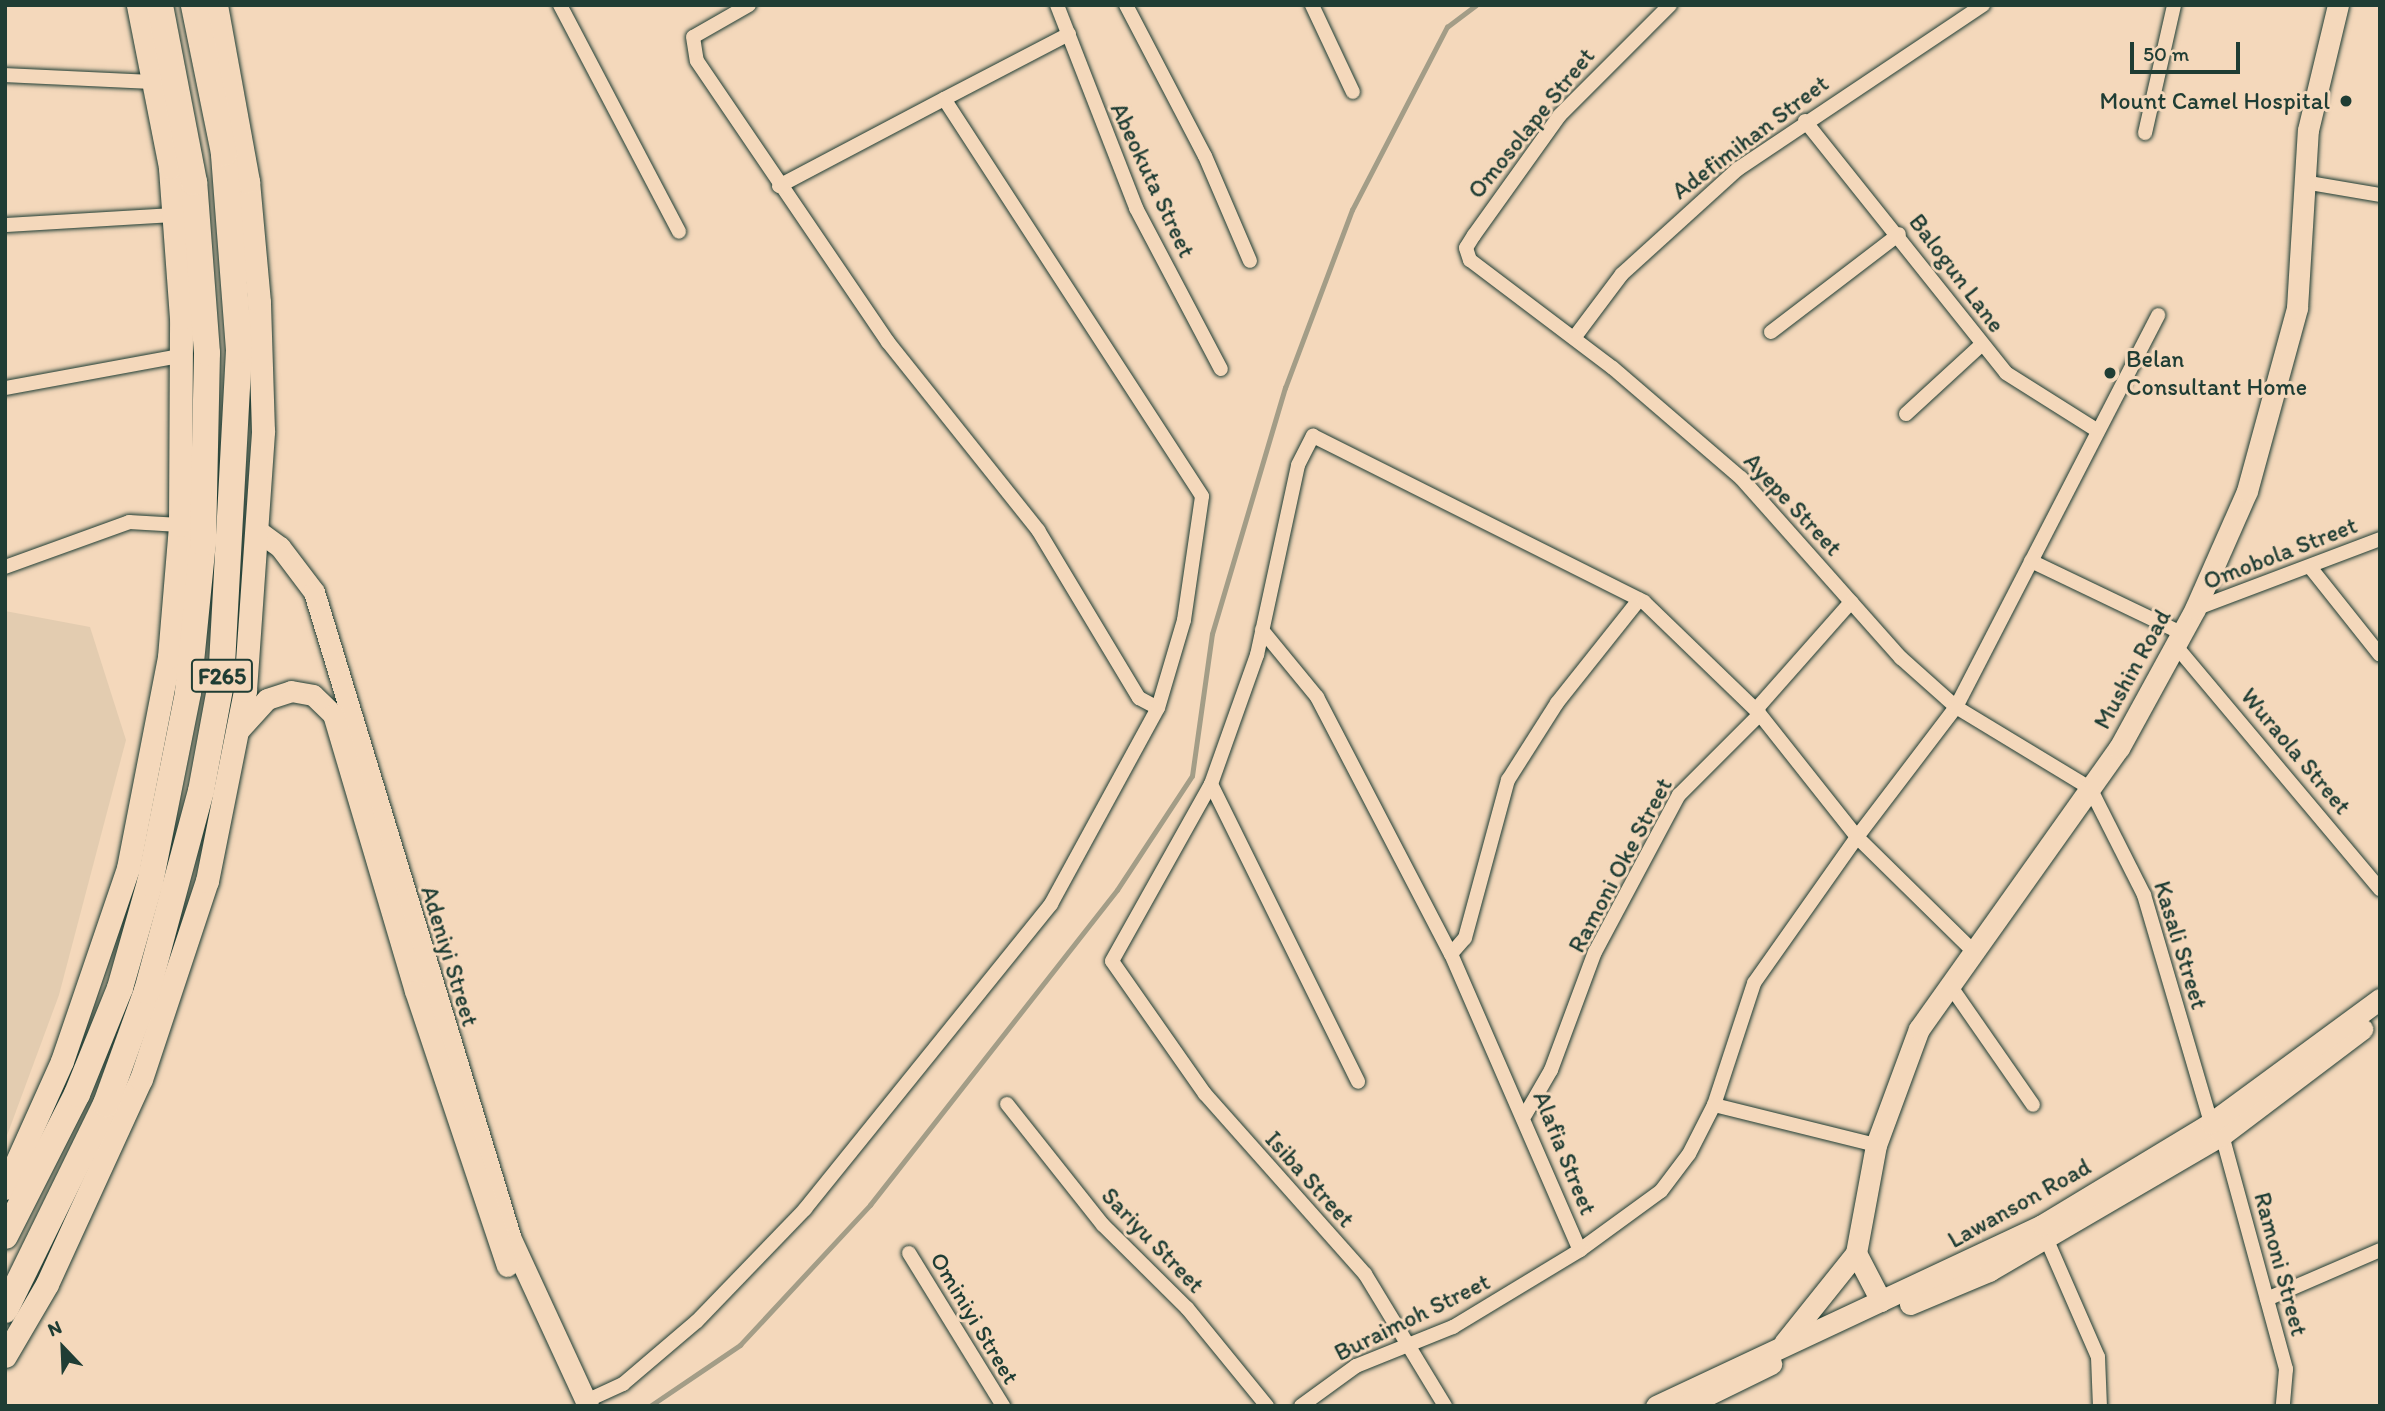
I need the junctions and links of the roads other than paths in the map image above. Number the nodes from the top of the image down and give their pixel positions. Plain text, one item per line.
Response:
1 (138, 5) edge
2 (160, 5) edge
3 (194, 5) edge
4 (216, 5) edge
5 (560, 5) edge
6 (749, 5) edge
7 (1057, 5) edge
8 (1126, 5) edge
9 (1312, 5) edge
10 (1670, 5) edge
11 (1983, 5) edge
12 (2174, 5) edge
13 (2337, 5) edge
14 (1069, 34) junction
15 (5, 75) edge
16 (156, 82) junction
17 (1353, 92) dead end
18 (944, 99) junction
19 (1805, 121) junction
20 (2145, 133) dead end
21 (2304, 182) junction
22 (779, 186) junction
23 (2380, 195) edge
24 (175, 215) junction
25 (5, 225) edge
26 (679, 232) dead end
27 (1899, 234) junction
28 (1466, 248) joint
29 (1250, 261) dead end
30 (2158, 315) dead end
31 (1771, 332) dead end
32 (1574, 338) junction
33 (1982, 344) junction
34 (180, 356) junction
35 (1221, 369) dead end
36 (5, 388) edge
37 (1906, 414) dead end
38 (2095, 429) junction
39 (180, 525) junction
40 (258, 531) junction
41 (2380, 539) edge
42 (2031, 561) junction
43 (5, 567) edge
44 (2310, 567) junction
45 (1639, 600) junction
46 (1851, 602) junction
47 (2196, 609) junction
48 (1262, 630) junction
49 (2178, 639) junction
50 (2380, 655) edge
51 (1956, 707) junction
52 (1158, 708) junction
53 (1758, 712) junction
54 (238, 731) junction
55 (1212, 784) junction
56 (2090, 788) junction
57 (1857, 837) junction
58 (2380, 889) edge
59 (1972, 950) junction
60 (1451, 954) junction
61 (1949, 984) junction
62 (2380, 999) edge
63 (2380, 1016) edge
64 (1357, 1082) dead end
65 (1007, 1104) dead end
66 (1714, 1105) junction
67 (2034, 1105) dead end
68 (1525, 1115) junction
69 (2216, 1129) junction
70 (1876, 1145) junction
71 (5, 1188) edge
72 (5, 1236) edge
73 (2046, 1238) junction
74 (1580, 1250) junction
75 (2380, 1250) edge
76 (909, 1253) dead end
77 (1856, 1253) junction
78 (2267, 1299) junction
79 (1881, 1301) junction
80 (5, 1310) edge
81 (1784, 1343) junction
82 (1407, 1349) junction
83 (5, 1356) edge
84 (584, 1405) edge
85 (1003, 1406) edge
86 (1267, 1406) edge
87 (1301, 1406) edge
88 (1445, 1406) edge
89 (1656, 1406) edge
90 (1685, 1406) edge
91 (2100, 1406) edge
92 (2283, 1406) edge

1 - 16 main road
2 - 72 highway, F265
3 - 80 highway, F265
4 - 40 main road
5 - 26 street
6 - 22 street
7 - 14 street, Abeokuta Street
8 - 29 street
9 - 17 street
10 - 28 street, Omosolape Street
11 - 19 street, Adefimihan Street
12 - 20 street
13 - 21 main road, Mushin Road
14 - 18 street
14 - 35 street, Abeokuta Street
15 - 16 street
16 - 24 main road
18 - 22 street
18 - 52 street
19 - 27 street, Balogun Lane
19 - 32 street, Adefimihan Street
21 - 23 street
21 - 47 main road, Mushin Road
22 - 52 street
24 - 25 street
24 - 34 main road
27 - 31 street
27 - 33 street, Balogun Lane
28 - 32 street, Ayepe Street
30 - 38 street, Alafia Street
32 - 46 street, Ayepe Street
33 - 37 street
33 - 38 street, Balogun Lane
34 - 36 street
34 - 39 main road
38 - 42 street, Alafia Street
39 - 43 street
39 - 71 main road
40 - 54 main road
40 - 84 main road, Adeniyi Street
41 - 44 street, Omobola Street
42 - 49 street
42 - 51 street, Alafia Street
44 - 47 street, Omobola Street
44 - 50 street
45 - 48 street
45 - 53 street
45 - 60 street
46 - 51 street, Ayepe Street
46 - 53 street, Ramoni Oke Street
47 - 49 main road, Mushin Road
48 - 55 street
48 - 60 street, Alafia Street
49 - 56 main road, Mushin Road
49 - 58 street, Wuraola Street
51 - 56 street, Ayepe Street
51 - 57 street, Alafia Street
52 - 84 street
53 - 57 street
53 - 68 street, Ramoni Oke Street
54 - 83 main road
54 - 84 main road, Adeniyi Street
55 - 64 street
55 - 82 street, Isiba Street
56 - 59 main road, Mushin Road
56 - 69 street, Kasali Street
57 - 59 street
57 - 66 street, Alafia Street
59 - 61 main road, Mushin Road
60 - 68 street, Alafia Street
61 - 67 street
61 - 70 main road, Mushin Road
62 - 69 main road, Lawanson Road
63 - 69 main road, Lawanson Road
65 - 86 street, Sariyu Street
66 - 70 street
66 - 74 street, Alafia Street
68 - 74 street, Alafia Street
69 - 73 main road, Lawanson Road
69 - 78 street, Ramoni Street
69 - 79 main road, Lawanson Road
70 - 77 main road, Mushin Road
73 - 90 main road, Lawanson Road
73 - 91 street
74 - 82 street, Buraimoh Street
75 - 78 street
76 - 85 street, Ominiyi Street
77 - 79 main road
77 - 81 main road
78 - 92 street, Ramoni Street
79 - 81 main road, Lawanson Road
81 - 89 main road, Lawanson Road
82 - 87 street, Buraimoh Street
82 - 88 street, Isiba Street

